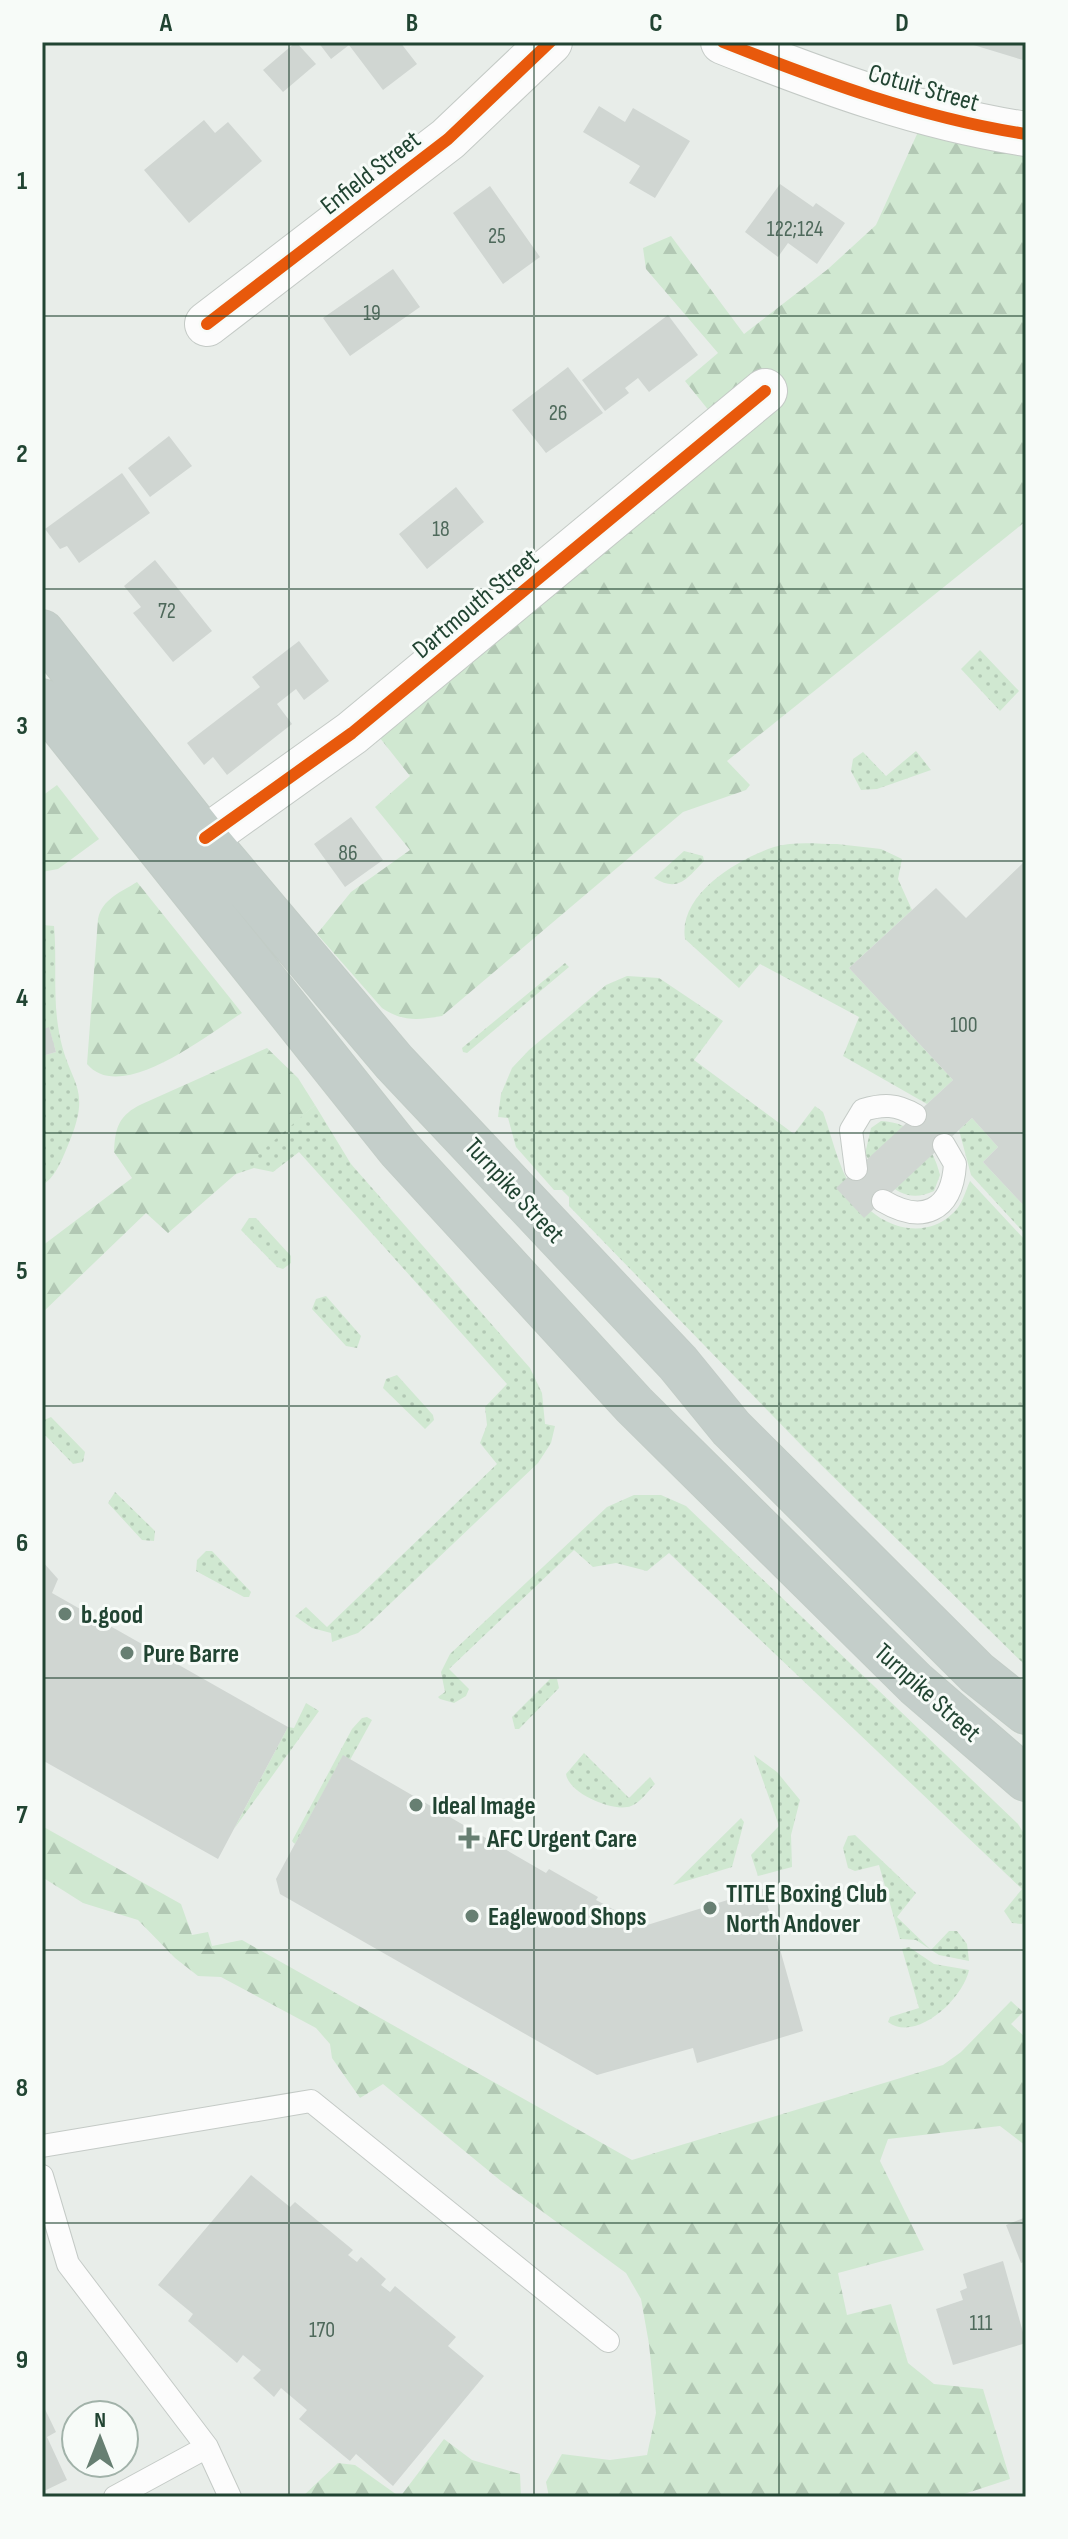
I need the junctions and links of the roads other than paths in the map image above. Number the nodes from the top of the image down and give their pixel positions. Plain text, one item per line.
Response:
1 (550, 42) edge
2 (723, 42) edge
3 (1026, 134) edge
4 (207, 324) dead end
5 (765, 391) dead end
6 (42, 632) edge
7 (42, 701) edge
8 (205, 838) junction
9 (915, 1115) dead end
10 (944, 1145) dead end
11 (856, 1169) dead end
12 (883, 1201) dead end
13 (1026, 1712) edge
14 (1026, 1779) edge
15 (42, 2146) edge
16 (42, 2176) edge
17 (608, 2341) dead end
18 (207, 2447) junction
19 (115, 2497) edge
20 (230, 2497) edge

1 - 4 street, Enfield Street
2 - 3 street, Cotuit Street
5 - 8 street, Dartmouth Street
6 - 8 highway, Turnpike Street
7 - 14 highway, Turnpike Street
8 - 13 highway, Turnpike Street
9 - 11 lane
10 - 12 lane
15 - 17 lane
16 - 18 lane
18 - 19 lane
18 - 20 lane

